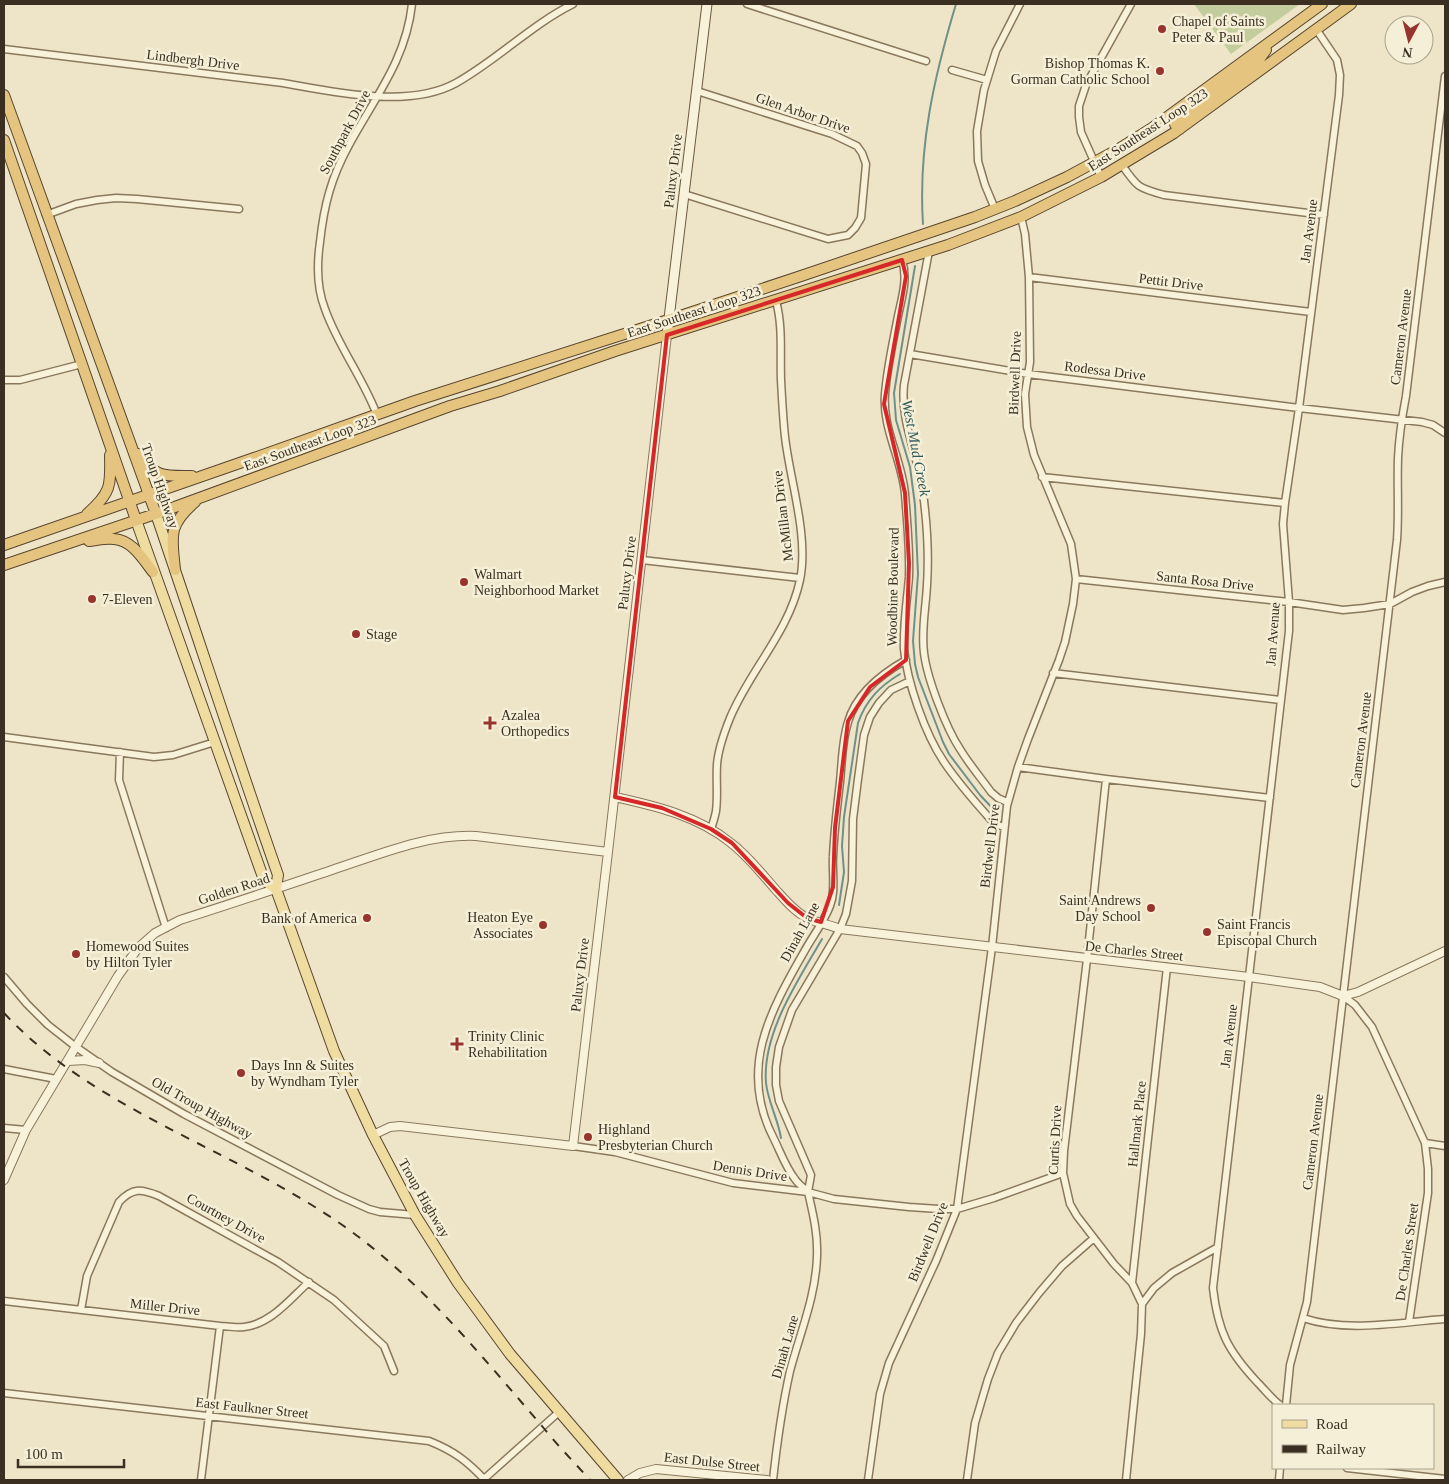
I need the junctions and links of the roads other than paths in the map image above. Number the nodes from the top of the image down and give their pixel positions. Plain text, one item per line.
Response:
1 (412, 4) edge
2 (573, 4) edge
3 (707, 4) edge
4 (747, 4) edge
5 (1020, 4) edge
6 (1131, 4) edge
7 (1322, 4) edge
8 (1349, 5) edge
9 (1316, 30) junction
10 (1274, 40) junction
11 (4, 49) edge
12 (926, 61) dead end
13 (952, 70) dead end
14 (1445, 76) edge
15 (986, 80) junction
16 (697, 91) junction
17 (4, 95) edge
18 (378, 96) junction
19 (1180, 128) junction
20 (4, 140) edge
21 (1094, 162) junction
22 (1122, 165) junction
23 (1101, 177) junction
24 (684, 194) junction
25 (239, 209) dead end
26 (995, 209) junction
27 (46, 215) junction
28 (1324, 215) junction
29 (1021, 217) junction
30 (929, 251) junction
31 (902, 260) junction
32 (1029, 277) junction
33 (776, 301) junction
34 (1311, 312) junction
35 (668, 320) junction
36 (667, 335) junction
37 (910, 354) junction
38 (82, 364) junction
39 (1028, 374) junction
40 (4, 380) edge
41 (1299, 408) junction
42 (377, 415) junction
43 (1402, 419) junction
44 (1445, 433) edge
45 (110, 446) junction
46 (132, 447) junction
47 (201, 476) junction
48 (1042, 477) junction
49 (149, 495) junction
50 (200, 498) junction
51 (130, 502) junction
52 (1285, 503) junction
53 (156, 514) junction
54 (83, 517) junction
55 (136, 520) junction
56 (73, 542) junction
57 (4, 545) edge
58 (642, 560) junction
59 (4, 565) edge
60 (175, 570) junction
61 (154, 572) junction
62 (800, 578) junction
63 (1076, 579) junction
64 (1445, 582) edge
65 (1289, 602) junction
66 (1390, 604) junction
67 (906, 660) junction
68 (1053, 673) junction
69 (910, 681) junction
70 (1280, 700) junction
71 (4, 737) edge
72 (215, 742) junction
73 (120, 752) junction
74 (1018, 767) junction
75 (1106, 779) junction
76 (614, 797) junction
77 (1270, 798) junction
78 (1007, 802) junction
79 (1004, 827) junction
80 (711, 829) junction
81 (608, 852) junction
82 (276, 889) junction
83 (821, 922) junction
84 (166, 928) junction
85 (840, 928) junction
86 (992, 947) junction
87 (1445, 951) edge
88 (1087, 959) junction
89 (1167, 967) junction
90 (4, 977) edge
91 (1249, 978) junction
92 (1343, 996) junction
93 (76, 1047) junction
94 (68, 1061) junction
95 (99, 1063) junction
96 (4, 1070) edge
97 (56, 1079) junction
98 (4, 1128) edge
99 (26, 1130) junction
100 (372, 1135) junction
101 (1425, 1143) junction
102 (573, 1146) junction
103 (1445, 1146) edge
104 (1063, 1173) junction
105 (4, 1180) edge
106 (808, 1192) junction
107 (957, 1208) junction
108 (415, 1215) junction
109 (1094, 1238) junction
110 (1218, 1247) junction
111 (309, 1282) junction
112 (1132, 1284) junction
113 (4, 1301) edge
114 (1142, 1304) junction
115 (80, 1310) junction
116 (1303, 1318) junction
117 (1445, 1319) edge
118 (1410, 1322) junction
119 (220, 1326) junction
120 (394, 1371) dead end
121 (4, 1393) edge
122 (1279, 1404) edge
123 (1286, 1404) edge
124 (559, 1412) junction
125 (208, 1416) junction
126 (1356, 1469) edge
127 (1384, 1472) junction
128 (1445, 1479) edge
129 (201, 1480) edge
130 (485, 1480) edge
131 (618, 1480) edge
132 (628, 1480) edge
133 (767, 1480) edge
134 (773, 1480) edge
135 (868, 1480) edge
136 (966, 1480) edge
137 (1126, 1480) edge
138 (1383, 1480) edge

1 - 18 street, Southpark Drive
2 - 18 street, Lindbergh Drive
3 - 16 main road, Paluxy Drive
4 - 12 street
5 - 15 street
6 - 21 street
7 - 10 highway, East Southeast Loop 323
8 - 9 highway, East Southeast Loop 323
9 - 19 highway, East Southeast Loop 323
9 - 28 street, Jan Avenue
10 - 19 highway
10 - 21 highway, East Southeast Loop 323
11 - 18 street, Lindbergh Drive
13 - 15 street
14 - 43 street, Cameron Avenue
15 - 26 street
16 - 24 main road, Paluxy Drive
16 - 24 street, Glen Arbor Drive
17 - 27 highway, Troup Highway
18 - 42 street, Southpark Drive
19 - 22 highway, East Southeast Loop 323
20 - 38 highway, Troup Highway
21 - 23 street
21 - 26 highway, East Southeast Loop 323
22 - 23 highway, East Southeast Loop 323
22 - 28 street
23 - 29 highway, East Southeast Loop 323
24 - 35 main road, Paluxy Drive
25 - 27 street
26 - 35 highway, East Southeast Loop 323
27 - 46 highway, Troup Highway
28 - 34 street, Jan Avenue
29 - 30 highway, East Southeast Loop 323
29 - 32 street, Birdwell Drive
30 - 31 highway, East Southeast Loop 323
30 - 37 street
31 - 33 highway, East Southeast Loop 323
31 - 67 street, Woodbine Boulevard
32 - 34 street, Pettit Drive
32 - 39 street, Birdwell Drive
33 - 36 highway, East Southeast Loop 323
33 - 62 street, McMillan Drive
34 - 41 street, Jan Avenue
35 - 36 main road, Paluxy Drive
35 - 42 highway, East Southeast Loop 323
36 - 50 highway, East Southeast Loop 323
36 - 58 street, Paluxy Drive
37 - 39 street, Rodessa Drive
37 - 78 street
38 - 40 street
38 - 45 highway, Troup Highway
39 - 41 street, Rodessa Drive
39 - 48 street, Birdwell Drive
41 - 43 street, Rodessa Drive
41 - 52 street, Jan Avenue
42 - 47 highway, East Southeast Loop 323
43 - 44 street, Rodessa Drive
43 - 66 street, Cameron Avenue
45 - 51 highway, Troup Highway
45 - 54 highway
46 - 47 highway
46 - 49 highway, Troup Highway
47 - 49 highway, East Southeast Loop 323
48 - 52 street
48 - 63 street, Birdwell Drive
49 - 51 highway, East Southeast Loop 323
49 - 53 highway, Troup Highway
50 - 53 highway, East Southeast Loop 323
50 - 60 highway
51 - 54 highway, East Southeast Loop 323
51 - 55 highway, Troup Highway
52 - 65 street, Jan Avenue
53 - 55 highway, East Southeast Loop 323
53 - 60 main road, Troup Highway
54 - 57 highway, East Southeast Loop 323
55 - 56 highway, East Southeast Loop 323
55 - 61 main road, Troup Highway
56 - 59 highway, East Southeast Loop 323
56 - 61 highway
58 - 62 street
58 - 76 street, Paluxy Drive
60 - 82 main road, Troup Highway
61 - 72 main road, Troup Highway
62 - 80 street, McMillan Drive
63 - 65 street, Santa Rosa Drive
63 - 68 street, Birdwell Drive
64 - 66 street, Santa Rosa Drive
65 - 66 street, Santa Rosa Drive
65 - 70 street, Jan Avenue
66 - 92 street, Cameron Avenue
67 - 69 street, Woodbine Boulevard
67 - 83 street, Dinah Lane
68 - 70 street
68 - 74 street, Birdwell Drive
69 - 79 street, Woodbine Boulevard
69 - 85 street, Dinah Lane
70 - 77 street, Jan Avenue
71 - 73 street
72 - 73 street
72 - 82 main road, Troup Highway
73 - 84 street
74 - 75 street
74 - 78 street, Birdwell Drive
75 - 77 street
75 - 88 street, Curtis Drive
76 - 80 street, De Charles Street
76 - 81 street, Paluxy Drive
77 - 91 street, Jan Avenue
78 - 79 street, Birdwell Drive
79 - 86 street, Birdwell Drive
80 - 83 street, De Charles Street
81 - 82 street, Golden Road
81 - 102 street, Paluxy Drive
82 - 84 street, Golden Road
82 - 100 main road, Troup Highway
83 - 85 street, De Charles Street
83 - 106 street, Dinah Lane
84 - 93 street, Golden Road
85 - 86 street, De Charles Street
85 - 106 street, Dinah Lane
86 - 88 street, De Charles Street
86 - 107 street, Birdwell Drive
87 - 92 street
88 - 89 street, De Charles Street
88 - 104 street, Curtis Drive
89 - 91 street, De Charles Street
89 - 112 street, Hallmark Place
90 - 93 street, Old Troup Highway
91 - 92 street, De Charles Street
91 - 110 street, Jan Avenue
92 - 101 street, De Charles Street
92 - 116 street, Cameron Avenue
93 - 94 street, Golden Road
93 - 95 street, Old Troup Highway
94 - 95 street
94 - 97 street, Golden Road
95 - 108 street, Old Troup Highway
96 - 97 street
97 - 99 street, Golden Road
98 - 99 street
99 - 105 street, Golden Road
100 - 102 street, Dennis Drive
100 - 108 main road, Troup Highway
101 - 103 street
101 - 118 street, De Charles Street
102 - 106 street, Dennis Drive
104 - 107 street, Dennis Drive
104 - 109 street, Curtis Drive
106 - 107 street, Dennis Drive
106 - 134 street, Dinah Lane
107 - 135 street, Birdwell Drive
108 - 124 main road, Troup Highway
109 - 112 street, Curtis Drive
109 - 136 street
110 - 114 street
110 - 122 street, Jan Avenue
111 - 115 street, Courtney Drive
111 - 119 street, Miller Drive
111 - 120 street, Courtney Drive
112 - 114 street, Curtis Drive
113 - 115 street, Miller Drive
114 - 137 street, Curtis Drive
115 - 119 street, Miller Drive
116 - 118 street
116 - 123 street, Cameron Avenue
117 - 118 street
119 - 125 street
121 - 125 street, East Faulkner Street
124 - 130 street, East Faulkner Street
124 - 131 main road, Troup Highway
125 - 129 street
125 - 130 street, East Faulkner Street
126 - 127 street
127 - 128 street
127 - 138 street
132 - 133 street, East Dulse Street

